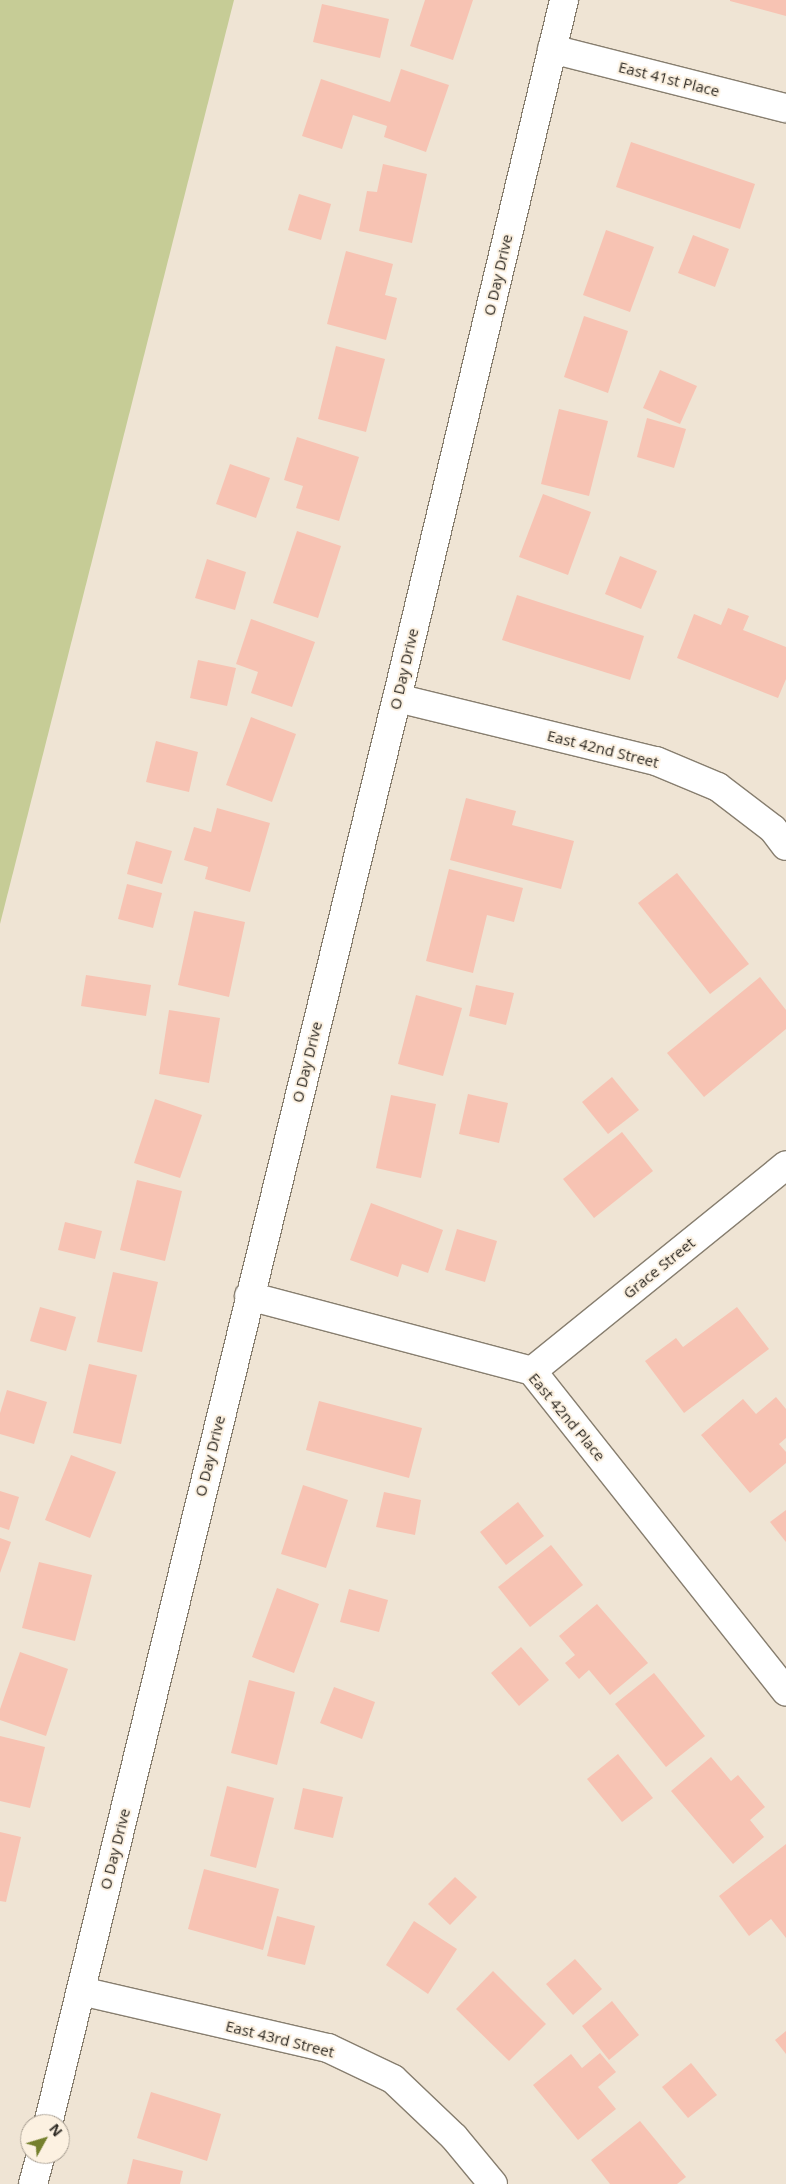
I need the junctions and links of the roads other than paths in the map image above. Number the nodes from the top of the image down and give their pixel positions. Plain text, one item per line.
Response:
1 (564, 0) edge
2 (552, 49) junction
3 (786, 108) edge
4 (397, 698) junction
5 (786, 846) edge
6 (786, 1164) edge
7 (249, 1296) junction
8 (532, 1371) junction
9 (786, 1690) edge
10 (80, 1991) junction
11 (50, 2114) edge
12 (38, 2164) edge
13 (33, 2184) edge
14 (493, 2184) edge

1 - 2 street, O Day Drive
2 - 3 street, East 41st Place
2 - 4 street, O Day Drive
4 - 5 street, East 42nd Street
4 - 7 street, O Day Drive
6 - 8 street, Grace Street
7 - 8 street, East 42nd Place
7 - 10 street, O Day Drive
8 - 9 street, East 42nd Place
10 - 11 street, O Day Drive
10 - 14 street, East 43rd Street
12 - 13 street

